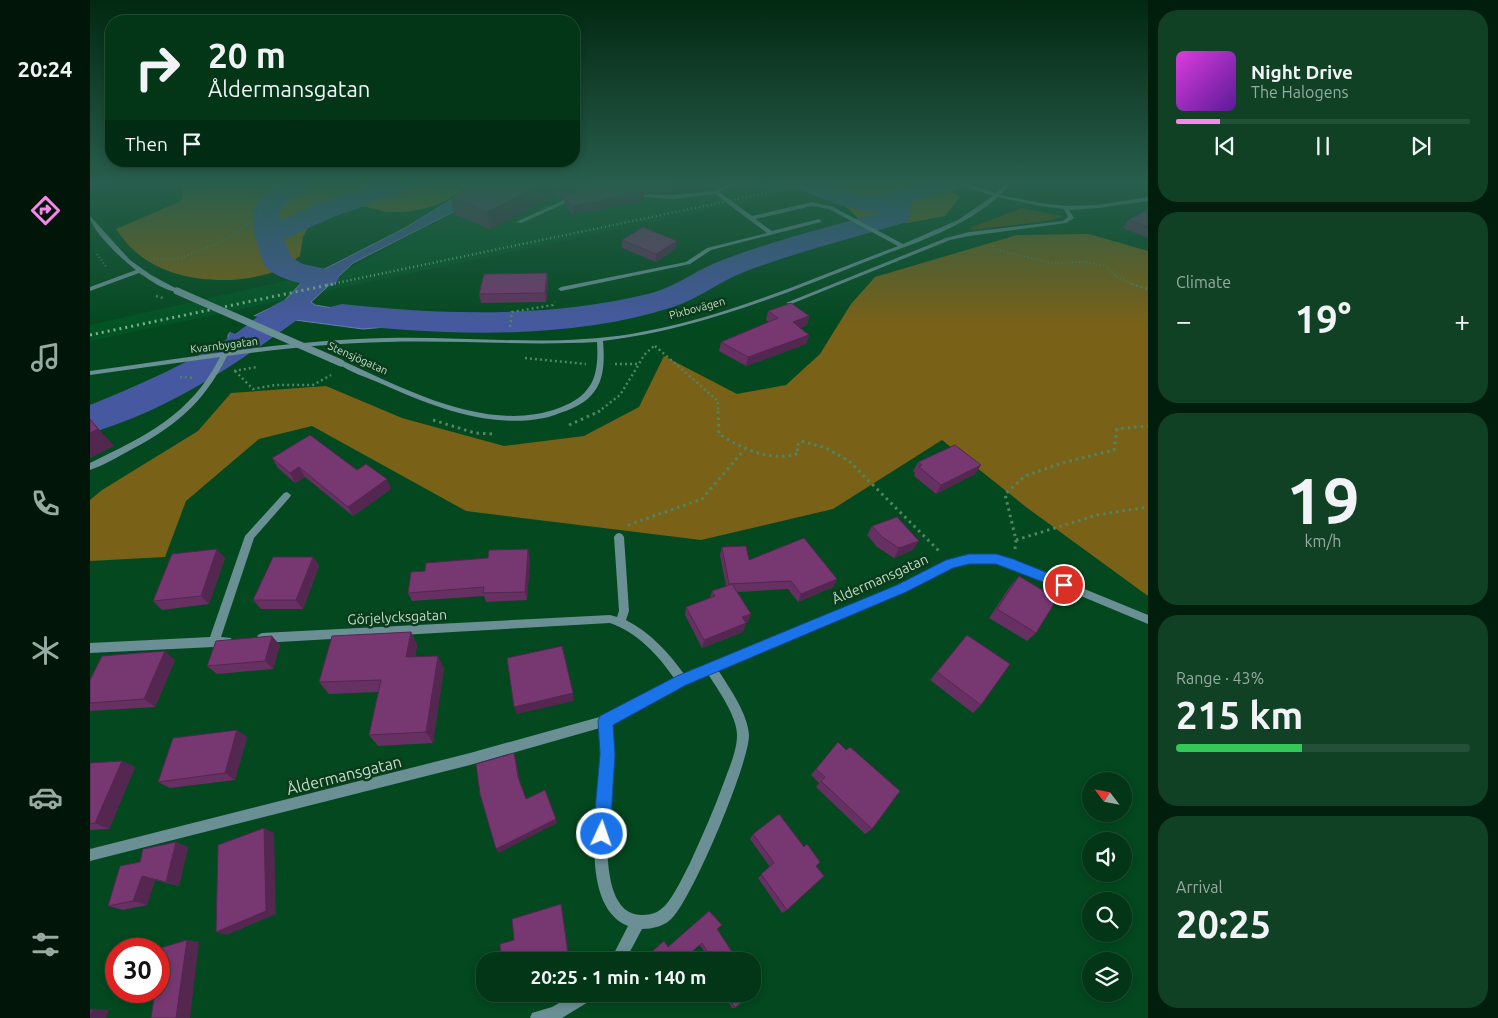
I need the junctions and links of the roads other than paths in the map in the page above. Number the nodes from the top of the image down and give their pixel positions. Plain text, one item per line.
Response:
1 (100, 231) edge
2 (768, 231) edge
3 (780, 231) edge
4 (872, 231) edge
5 (939, 231) edge
6 (998, 231) edge
7 (771, 233) junction
8 (902, 246) junction
9 (139, 271) junction
10 (90, 289) edge
11 (561, 289) road end
12 (177, 291) joint
13 (789, 303) edge
14 (600, 340) junction
15 (360, 341) joint
16 (239, 354) joint
17 (224, 356) junction
18 (90, 373) edge
19 (405, 392) joint
20 (90, 467) edge
21 (287, 495) dead end
22 (619, 537) road end
23 (594, 619) joint
24 (1148, 620) edge
25 (620, 622) junction
26 (214, 642) junction
27 (90, 648) edge
28 (710, 668) junction
29 (682, 680) junction
30 (605, 721) junction
31 (90, 855) edge
32 (637, 924) junction
33 (622, 952) edge
34 (575, 1002) edge
35 (537, 1018) edge

1 - 9 street, Stensjögatan
2 - 7 street
3 - 7 street
4 - 8 street
5 - 8 street, Pixbovägen
6 - 13 street
7 - 11 street
8 - 14 street, Pixbovägen
9 - 10 street
9 - 12 street, Stensjögatan
12 - 19 street, Stensjögatan, bridge
14 - 15 street, Pixbovägen
14 - 19 street, Stensjögatan
15 - 16 street, Kvarnbygatan
16 - 17 street, Kvarnbygatan
17 - 18 street, Kvarnbygatan
17 - 20 street
21 - 26 street
22 - 25 street
23 - 25 street, Görjelycksgatan
23 - 26 street, Görjelycksgatan
24 - 28 street, Åldermansgatan
25 - 29 street, Görjelycksgatan
26 - 27 street, Görjelycksgatan
28 - 29 street, Åldermansgatan
28 - 32 street
29 - 30 street, Åldermansgatan
30 - 31 street, Åldermansgatan
30 - 32 street
32 - 33 street
34 - 35 street

